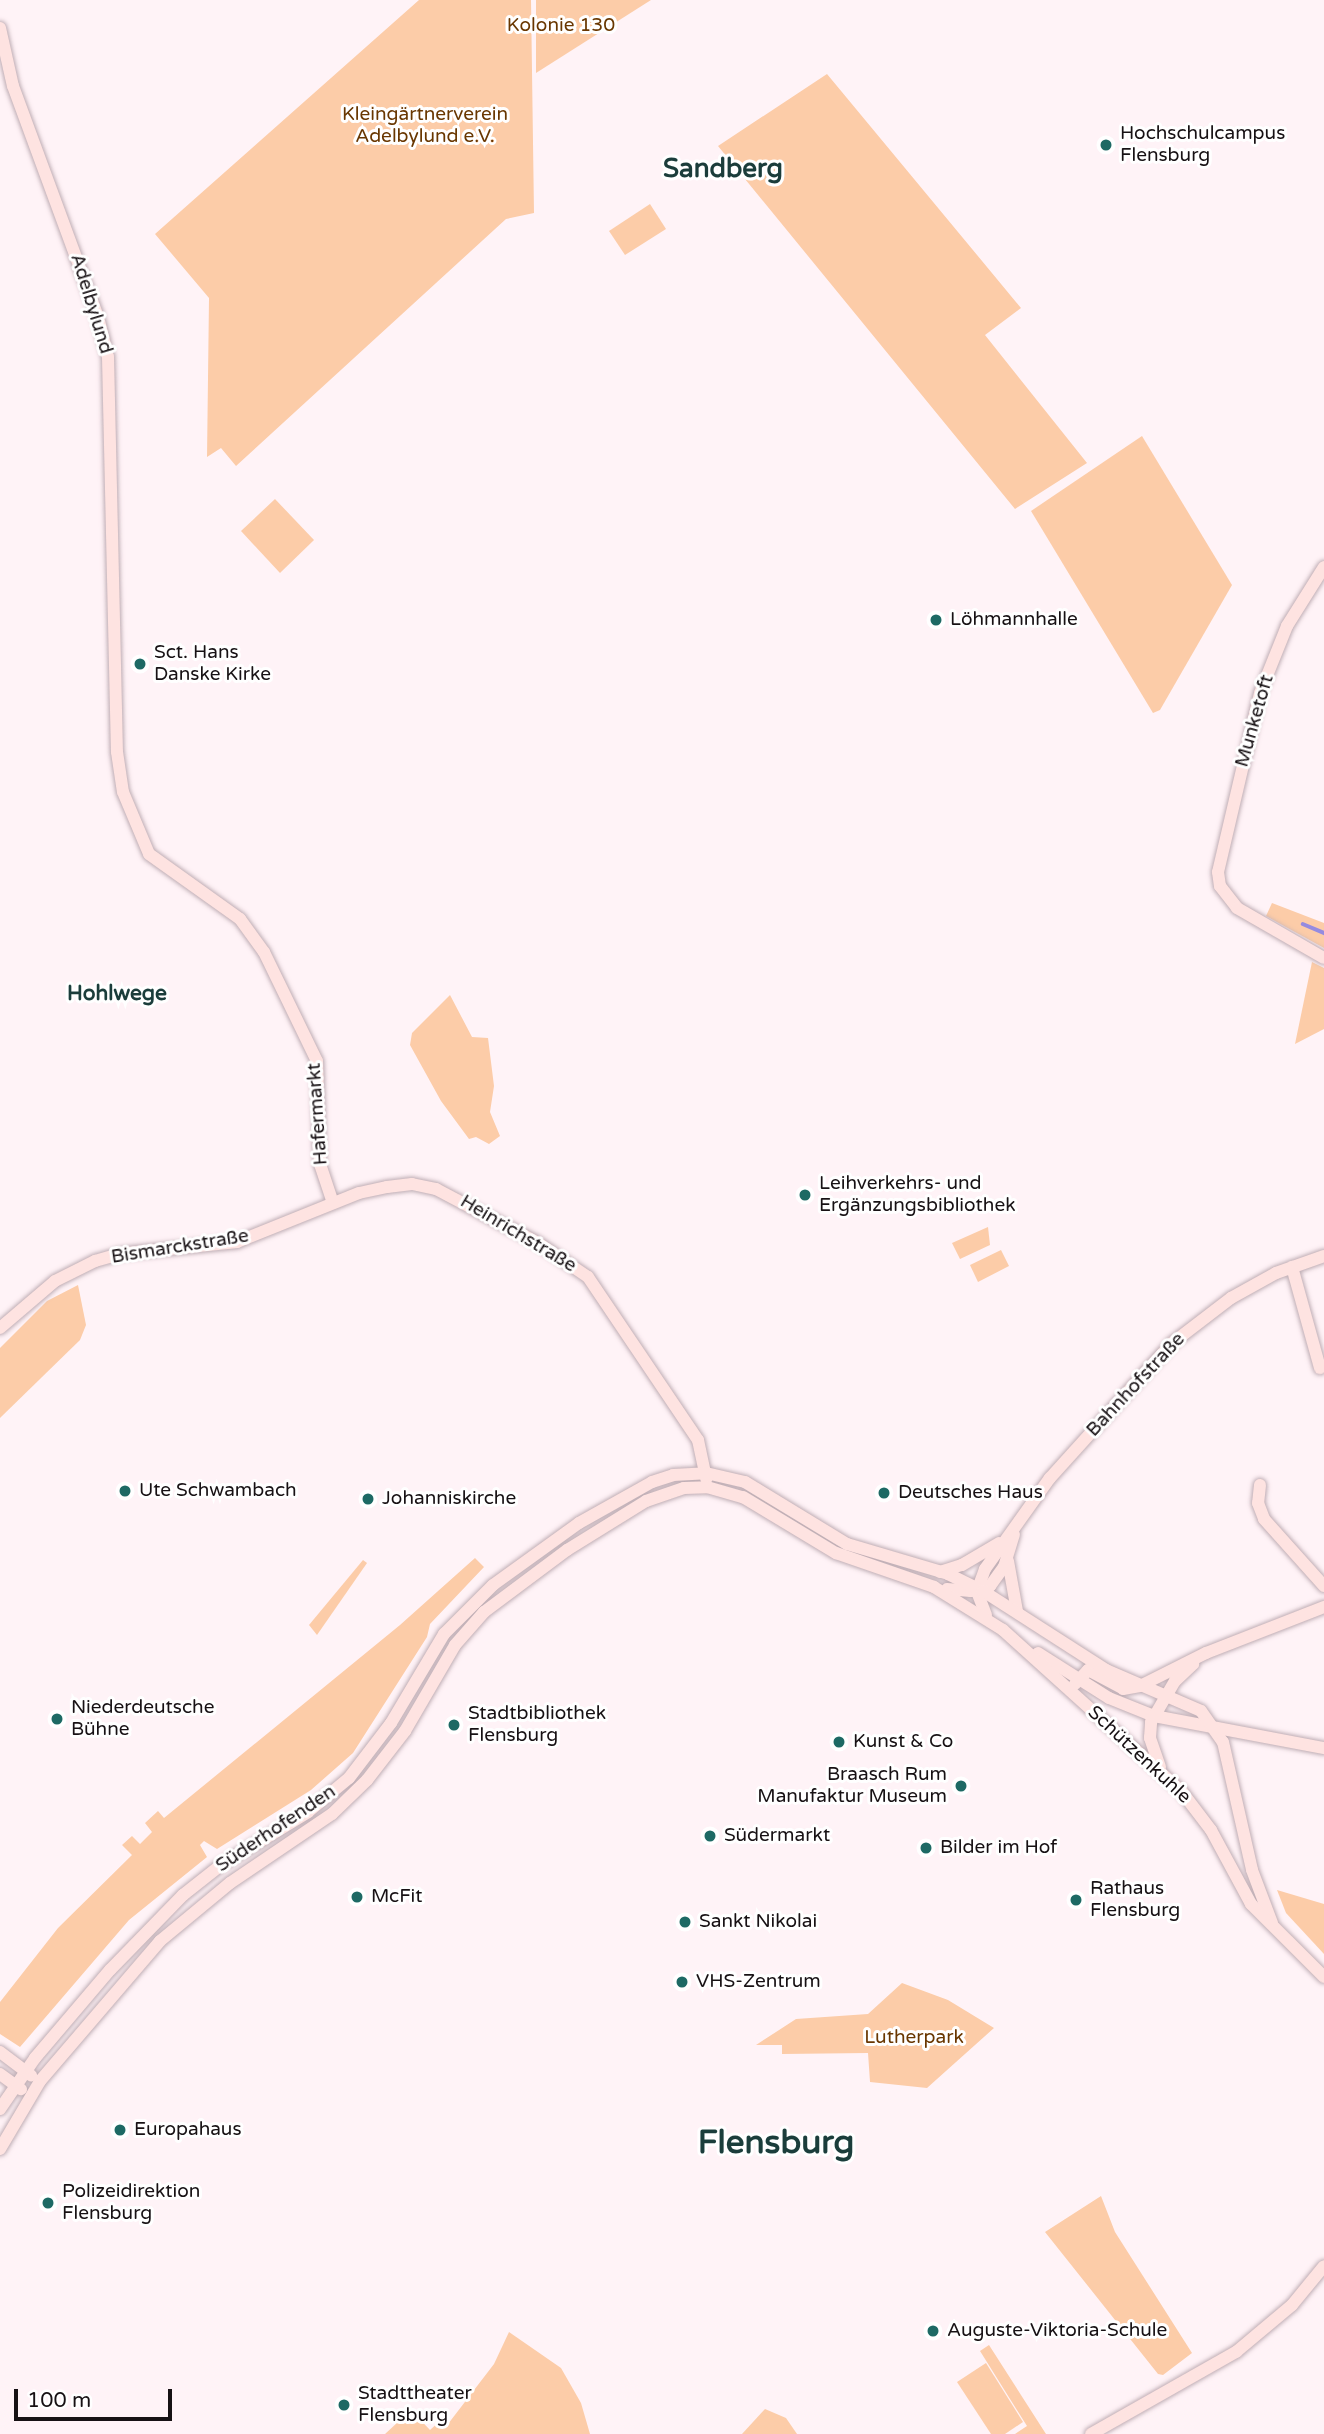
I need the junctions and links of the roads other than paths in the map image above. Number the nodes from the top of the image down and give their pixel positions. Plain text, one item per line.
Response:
1 (0, 28) edge
2 (1324, 567) edge
3 (1324, 958) edge
4 (301, 1025) joint
5 (333, 1203) junction
6 (1324, 1256) edge
7 (1292, 1267) junction
8 (0, 1328) edge
9 (1320, 1368) dead end
10 (700, 1473) junction
11 (1260, 1485) dead end
12 (707, 1487) junction
13 (1015, 1532) junction
14 (1008, 1558) junction
15 (940, 1572) junction
16 (1324, 1586) edge
17 (934, 1587) junction
18 (978, 1589) junction
19 (1324, 1607) edge
20 (1017, 1611) junction
21 (988, 1619) junction
22 (1212, 1651) junction
23 (1074, 1685) junction
24 (1140, 1686) junction
25 (1166, 1694) junction
26 (1154, 1716) junction
27 (1217, 1730) junction
28 (1324, 1748) edge
29 (1164, 1774) junction
30 (1273, 1927) junction
31 (1324, 1977) edge
32 (0, 2052) edge
33 (25, 2071) junction
34 (0, 2074) edge
35 (40, 2081) junction
36 (15, 2085) junction
37 (30, 2095) junction
38 (0, 2109) edge
39 (0, 2149) edge
40 (1324, 2266) edge
41 (1091, 2434) edge

1 - 4 main road, Adelbylund
2 - 3 main road, Munketoft
4 - 5 main road, Hafermarkt
5 - 8 main road, Bismarckstraße
5 - 10 main road, Heinrichstraße
6 - 7 main road, Bahnhofstraße
7 - 9 main road
7 - 13 main road, Bahnhofstraße
10 - 12 main road, Heinrichstraße
10 - 15 main road
10 - 33 main road, Süderhofenden
11 - 16 main road
12 - 17 main road
12 - 35 main road, Süderhofenden
13 - 14 main road, Bahnhofstraße
13 - 15 main road, Bahnhofstraße
13 - 18 main road, Bahnhofstraße
14 - 18 main road, Bahnhofstraße
14 - 20 main road, Bahnhofstraße
15 - 18 main road
17 - 18 main road
17 - 21 main road, Schützenkuhle
18 - 20 main road
18 - 21 main road
19 - 22 main road
20 - 24 main road
21 - 23 main road, Schützenkuhle
22 - 24 main road
22 - 25 main road
23 - 24 main road
23 - 26 main road
23 - 29 main road, Schützenkuhle
24 - 25 main road
25 - 26 main road
25 - 27 main road
26 - 27 main road
26 - 29 main road
27 - 28 main road
27 - 30 main road, Schützenkuhle
29 - 30 main road, Schützenkuhle
30 - 31 main road, Schützenkuhle
32 - 33 main road
33 - 35 main road
33 - 36 main road, Süderhofenden
34 - 36 main road
35 - 37 main road, Süderhofenden
36 - 37 main road
36 - 38 main road, Süderhofenden
37 - 39 main road, Süderhofenden
40 - 41 main road

